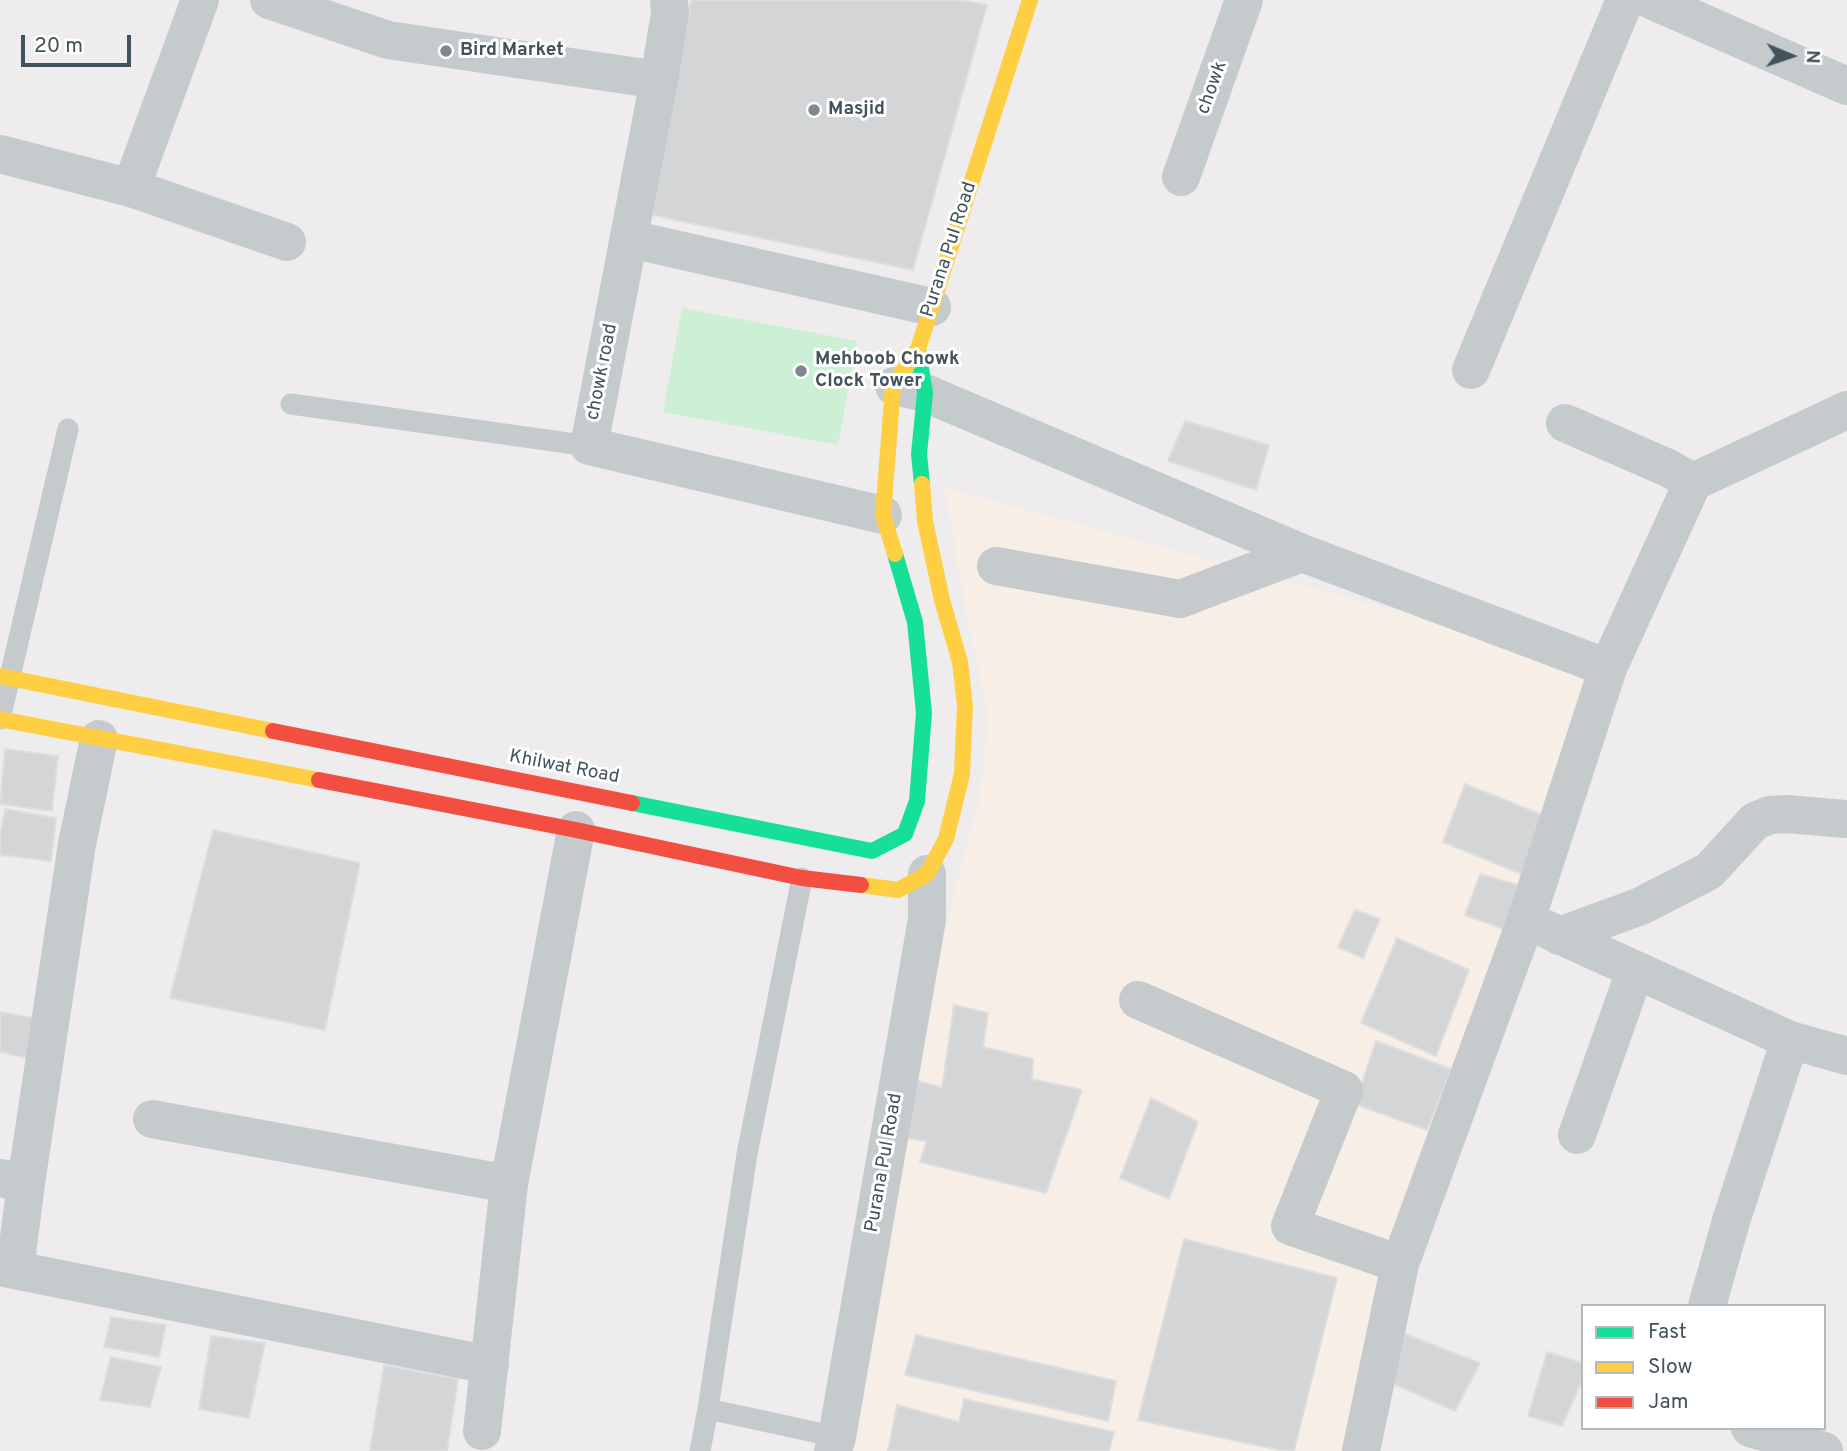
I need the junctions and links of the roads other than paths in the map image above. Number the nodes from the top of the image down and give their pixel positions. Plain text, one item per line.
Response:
1 (200, 0) edge
2 (269, 0) edge
3 (669, 0) edge
4 (1030, 0) edge
5 (1244, 0) edge
6 (1625, 0) edge
7 (1651, 0) edge
8 (659, 80) junction
9 (1847, 86) edge
10 (0, 154) edge
11 (1181, 177) dead end
12 (131, 188) junction
13 (630, 239) junction
14 (287, 242) dead end
15 (932, 307) junction
16 (918, 349) junction
17 (1471, 370) dead end
18 (909, 390) junction
19 (291, 404) dead end
20 (1847, 410) edge
21 (1565, 423) dead end
22 (68, 429) dead end
23 (589, 446) junction
24 (1693, 482) junction
25 (883, 515) junction
26 (1302, 553) junction
27 (996, 566) dead end
28 (915, 622) joint
29 (1608, 668) junction
30 (5, 677) edge
31 (0, 719) edge
32 (99, 739) junction
33 (1847, 819) edge
34 (576, 830) junction
35 (927, 874) junction
36 (802, 878) junction
37 (1543, 928) junction
38 (1635, 971) junction
39 (1139, 1000) dead end
40 (1790, 1040) junction
41 (1847, 1056) edge
42 (152, 1119) dead end
43 (1577, 1135) dead end
44 (13, 1180) edge
45 (509, 1184) junction
46 (1400, 1264) junction
47 (7, 1268) edge
48 (1708, 1304) edge
49 (489, 1365) junction
50 (708, 1409) junction
51 (482, 1431) dead end
52 (1764, 1438) edge
53 (835, 1444) edge
54 (700, 1451) edge
55 (1361, 1451) edge
56 (1824, 1451) edge

1 - 12 street
2 - 8 street
3 - 8 street, chowk road
4 - 15 main road, Purana Pul Road
5 - 11 street, chowk
6 - 17 street
7 - 9 street
8 - 13 street, chowk road
10 - 12 street
12 - 14 street
13 - 15 street
13 - 23 street, chowk road
15 - 16 main road, Purana Pul Road
16 - 18 main road, Purana Pul Road
16 - 18 main road
18 - 25 main road, Purana Pul Road
18 - 26 street
18 - 35 main road
19 - 23 lane
20 - 24 street
21 - 24 street
22 - 30 lane
23 - 25 street, chowk road
24 - 29 street
25 - 28 main road, Purana Pul Road
26 - 27 street
26 - 29 street
28 - 30 main road, Khilwat Road
29 - 37 street
30 - 31 lane
31 - 32 main road
32 - 34 main road
32 - 44 street
33 - 37 street
34 - 36 main road
34 - 45 street
35 - 36 main road
35 - 53 street, Purana Pul Road
36 - 50 lane
37 - 38 street
37 - 46 street
38 - 40 street
38 - 43 street
39 - 46 street
40 - 41 street
40 - 48 street
42 - 45 street
44 - 47 street
45 - 49 street
46 - 55 street
47 - 49 street
49 - 51 street
50 - 53 lane
50 - 54 lane
52 - 56 street

